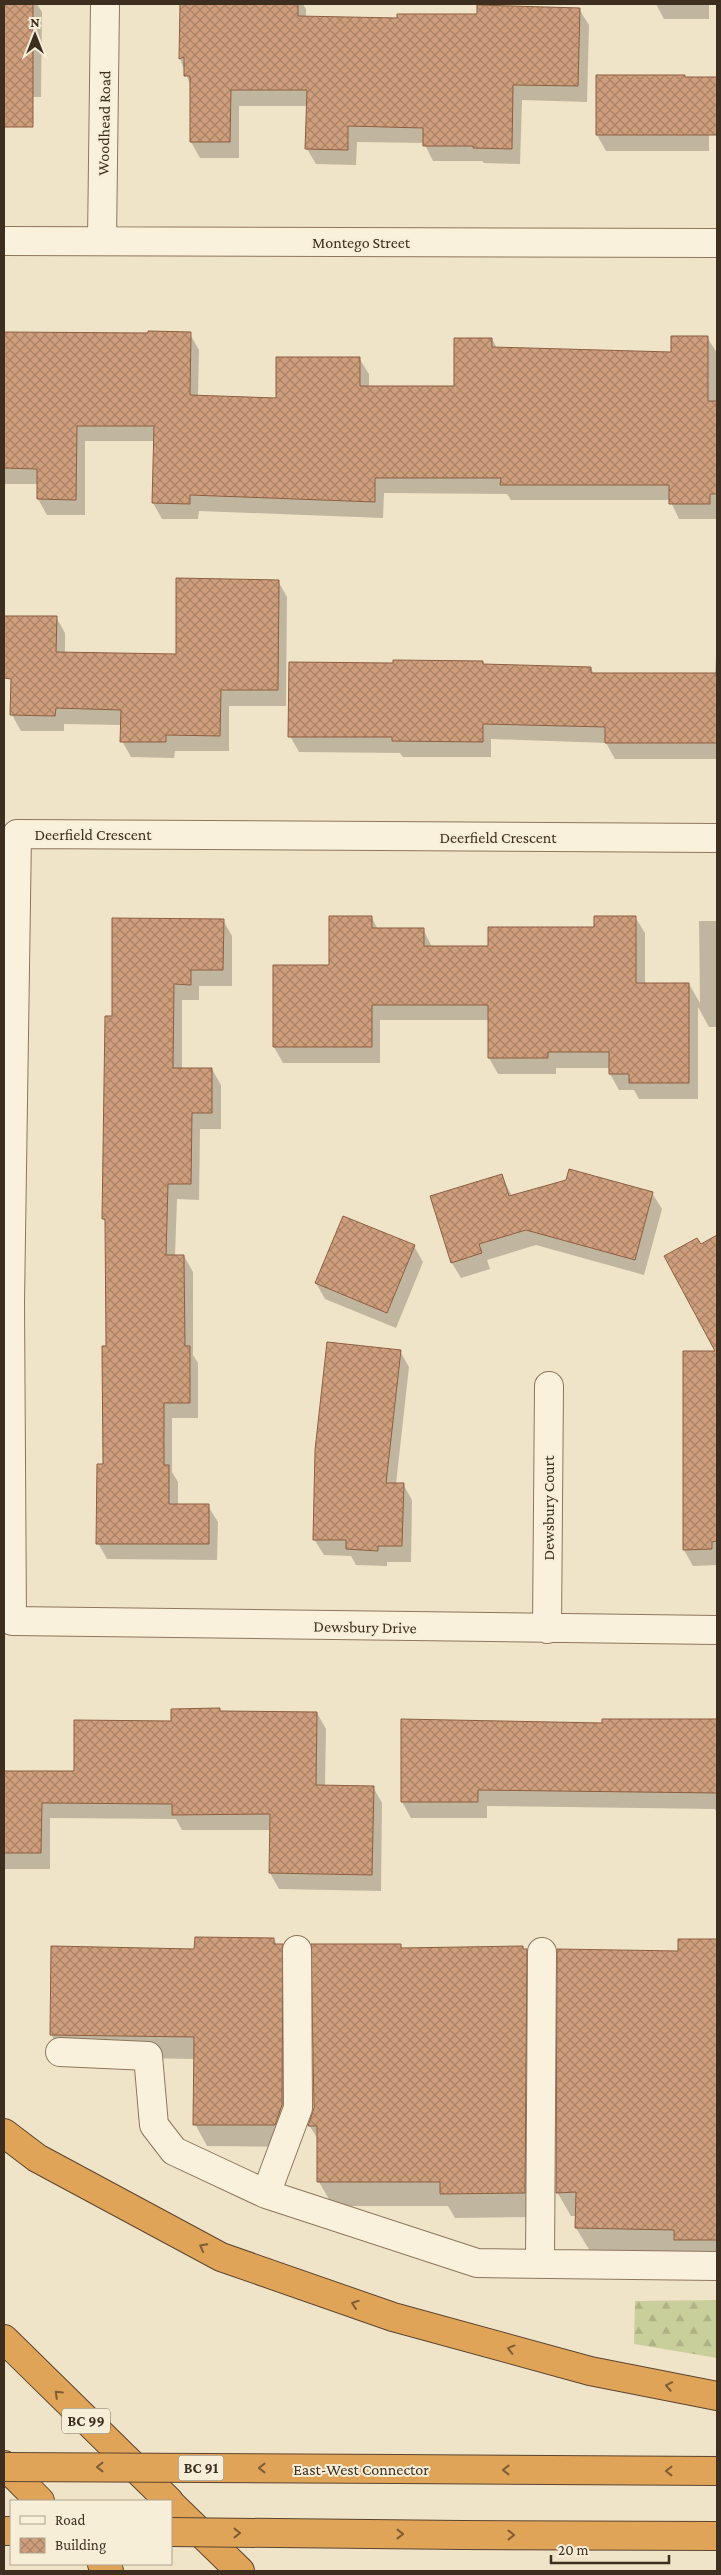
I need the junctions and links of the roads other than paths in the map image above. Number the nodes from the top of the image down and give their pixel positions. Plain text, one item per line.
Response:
1 (105, 4) edge
2 (4, 241) edge
3 (102, 241) junction
4 (717, 243) edge
5 (717, 838) edge
6 (7, 1302) edge
7 (549, 1386) dead end
8 (12, 1621) joint
9 (547, 1629) junction
10 (717, 1630) edge
11 (296, 1950) dead end
12 (542, 1952) dead end
13 (60, 2052) dead end
14 (4, 2133) edge
15 (266, 2194) junction
16 (540, 2264) junction
17 (717, 2266) edge
18 (4, 2339) edge
19 (717, 2396) edge
20 (4, 2466) edge
21 (717, 2471) edge
22 (39, 2500) edge
23 (167, 2500) edge
24 (172, 2505) edge
25 (172, 2532) edge
26 (591, 2535) junction
27 (717, 2536) edge
28 (717, 2549) edge
29 (240, 2571) edge

1 - 3 street, Woodhead Road
2 - 3 street, Montego Street
3 - 4 street, Montego Street
5 - 6 street, Deerfield Crescent
6 - 8 street, Deerfield Crescent
7 - 9 street, Dewsbury Court
8 - 9 street, Dewsbury Drive
9 - 10 street, Dewsbury Drive
11 - 15 street
12 - 16 street
13 - 15 street
19 -> 14 highway
15 - 16 street
16 - 17 street
23 -> 18 highway, BC 99
21 -> 20 highway, East-West Connector / BC 91, bridge
20 - 22 highway
24 - 29 highway
25 -> 26 highway, bridge
26 - 27 highway
26 - 28 highway

